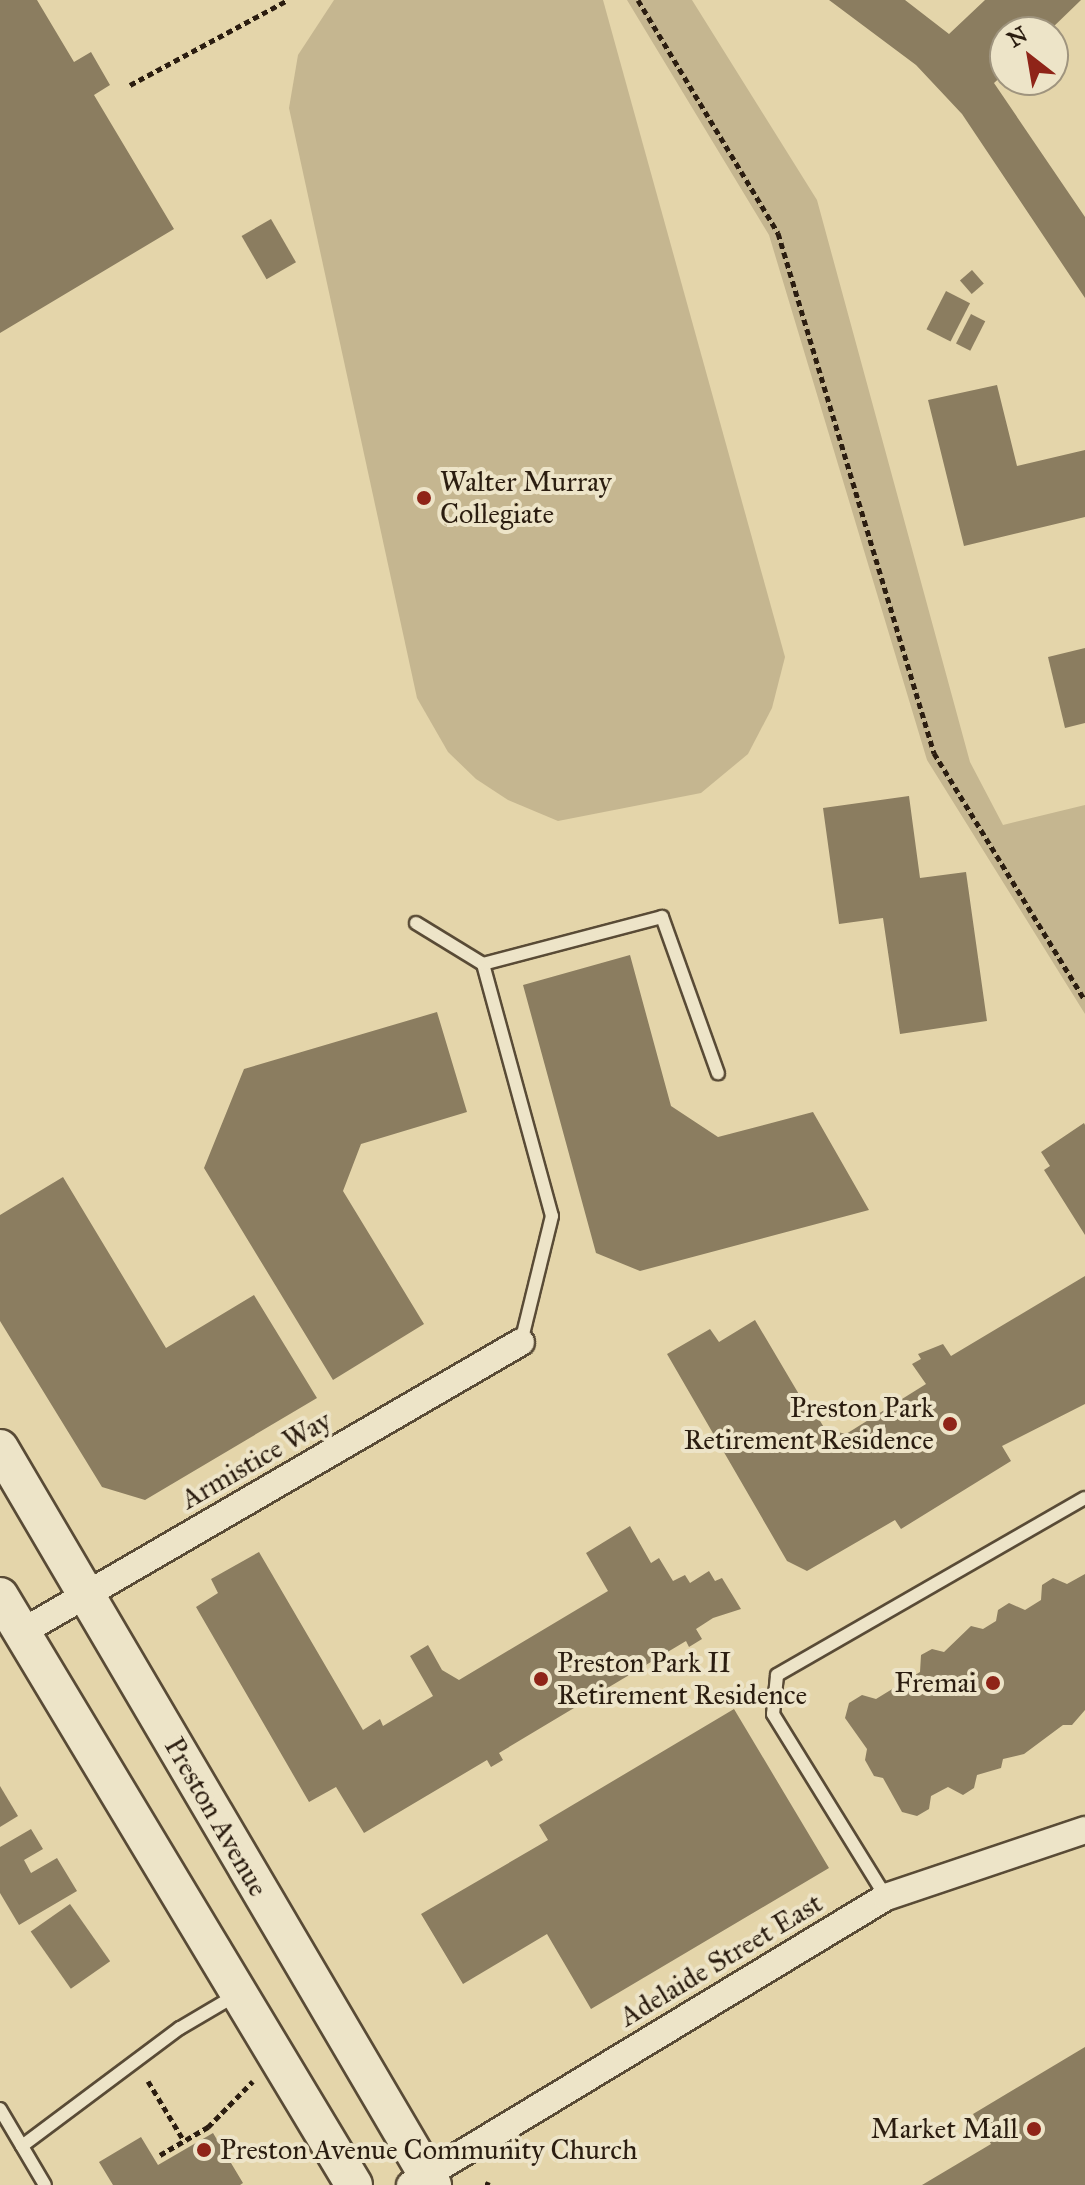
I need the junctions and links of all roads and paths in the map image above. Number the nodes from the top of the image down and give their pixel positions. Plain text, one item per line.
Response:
1 (288, 0) edge
2 (638, 0) edge
3 (130, 85) dead end
4 (416, 923) dead end
5 (483, 964) junction
6 (1085, 1000) edge
7 (718, 1073) dead end
8 (521, 1342) joint
9 (0, 1448) edge
10 (1085, 1498) edge
11 (0, 1596) edge
12 (86, 1596) junction
13 (22, 1632) junction
14 (1085, 1830) edge
15 (886, 1897) junction
16 (239, 1993) junction
17 (136, 2061) junction
18 (257, 2078) dead end
19 (0, 2109) edge
20 (184, 2141) junction
21 (22, 2146) junction
22 (160, 2155) dead end
23 (423, 2181) edge
24 (45, 2185) edge
25 (354, 2185) edge

1 - 3 path
2 - 6 path
4 - 5 lane
5 - 7 lane
5 - 8 lane
8 - 12 street, Armistice Way
9 - 12 main road, Preston Avenue
10 - 15 lane
11 - 13 main road
12 - 13 street, Armistice Way
12 - 23 main road, Preston Avenue
13 - 16 main road
14 - 15 street, Adelaide Street East
15 - 23 street, Adelaide Street East
16 - 17 lane
16 - 25 main road
17 - 20 path
17 - 21 lane
18 - 20 path
19 - 21 lane
20 - 22 path
21 - 24 lane

